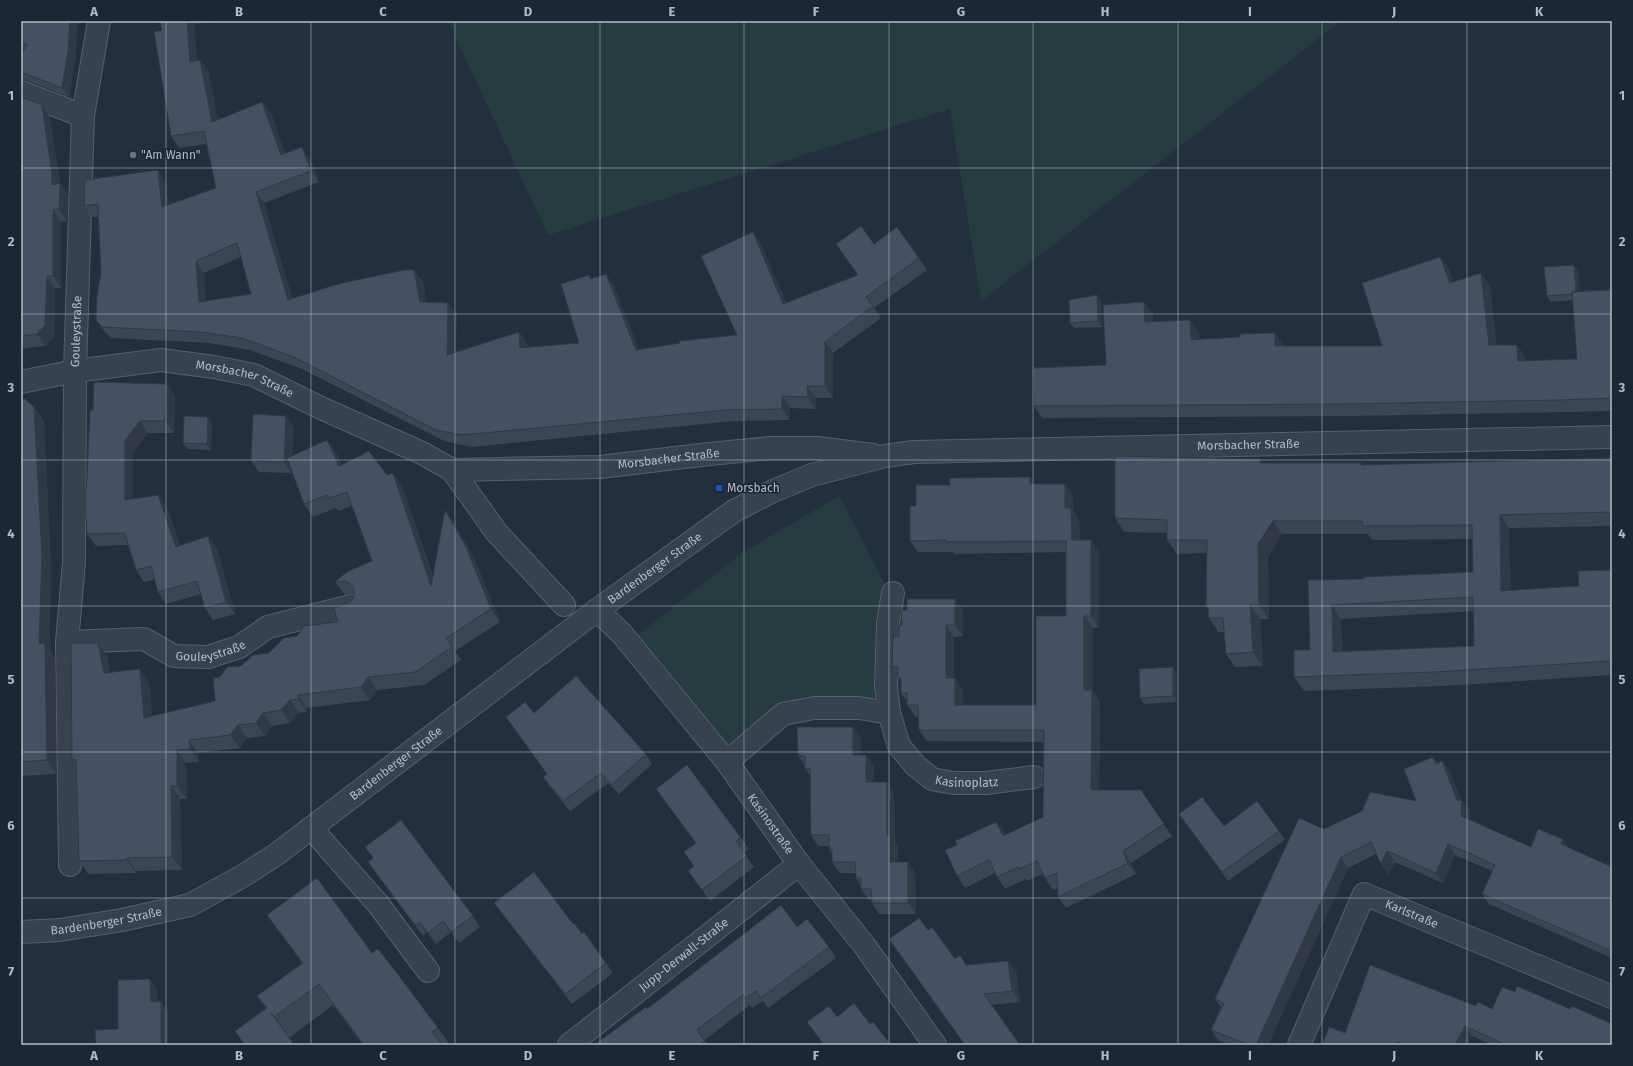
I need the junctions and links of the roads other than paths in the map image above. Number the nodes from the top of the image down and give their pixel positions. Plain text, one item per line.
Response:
1 (99, 21) edge
2 (21, 92) edge
3 (83, 116) junction
4 (74, 370) junction
5 (21, 382) edge
6 (1612, 438) edge
7 (885, 456) junction
8 (452, 470) junction
9 (734, 511) joint
10 (893, 593) dead end
11 (564, 605) dead end
12 (351, 606) edge
13 (596, 610) junction
14 (67, 642) junction
15 (889, 713) junction
16 (726, 762) junction
17 (1034, 777) dead end
18 (311, 828) junction
19 (799, 864) junction
20 (70, 865) dead end
21 (21, 932) edge
22 (428, 971) dead end
23 (1612, 997) edge
24 (569, 1045) edge
25 (935, 1045) edge
26 (1298, 1045) edge

1 - 3 street, Gouleystraße
2 - 3 street
3 - 4 street, Gouleystraße
4 - 5 street, Morsbacher Straße
4 - 8 street, Morsbacher Straße
4 - 14 street, Gouleystraße
6 - 7 street, Morsbacher Straße
7 - 8 street, Morsbacher Straße
7 - 9 street, Morsbacher Straße
8 - 11 street, Morsbacher Straße
9 - 13 street, Bardenberger Straße
10 - 15 street, Kasinoplatz
12 - 14 street, Gouleystraße
13 - 16 street, Kasinostraße
13 - 18 street, Bardenberger Straße
14 - 20 street, Gouleystraße
15 - 16 street
15 - 17 street, Kasinoplatz
16 - 19 street, Kasinostraße
18 - 21 street, Bardenberger Straße
18 - 22 street
19 - 24 street, Jupp-Derwall-Straße
19 - 25 street, Kasinostraße
23 - 26 street, Karlstraße

